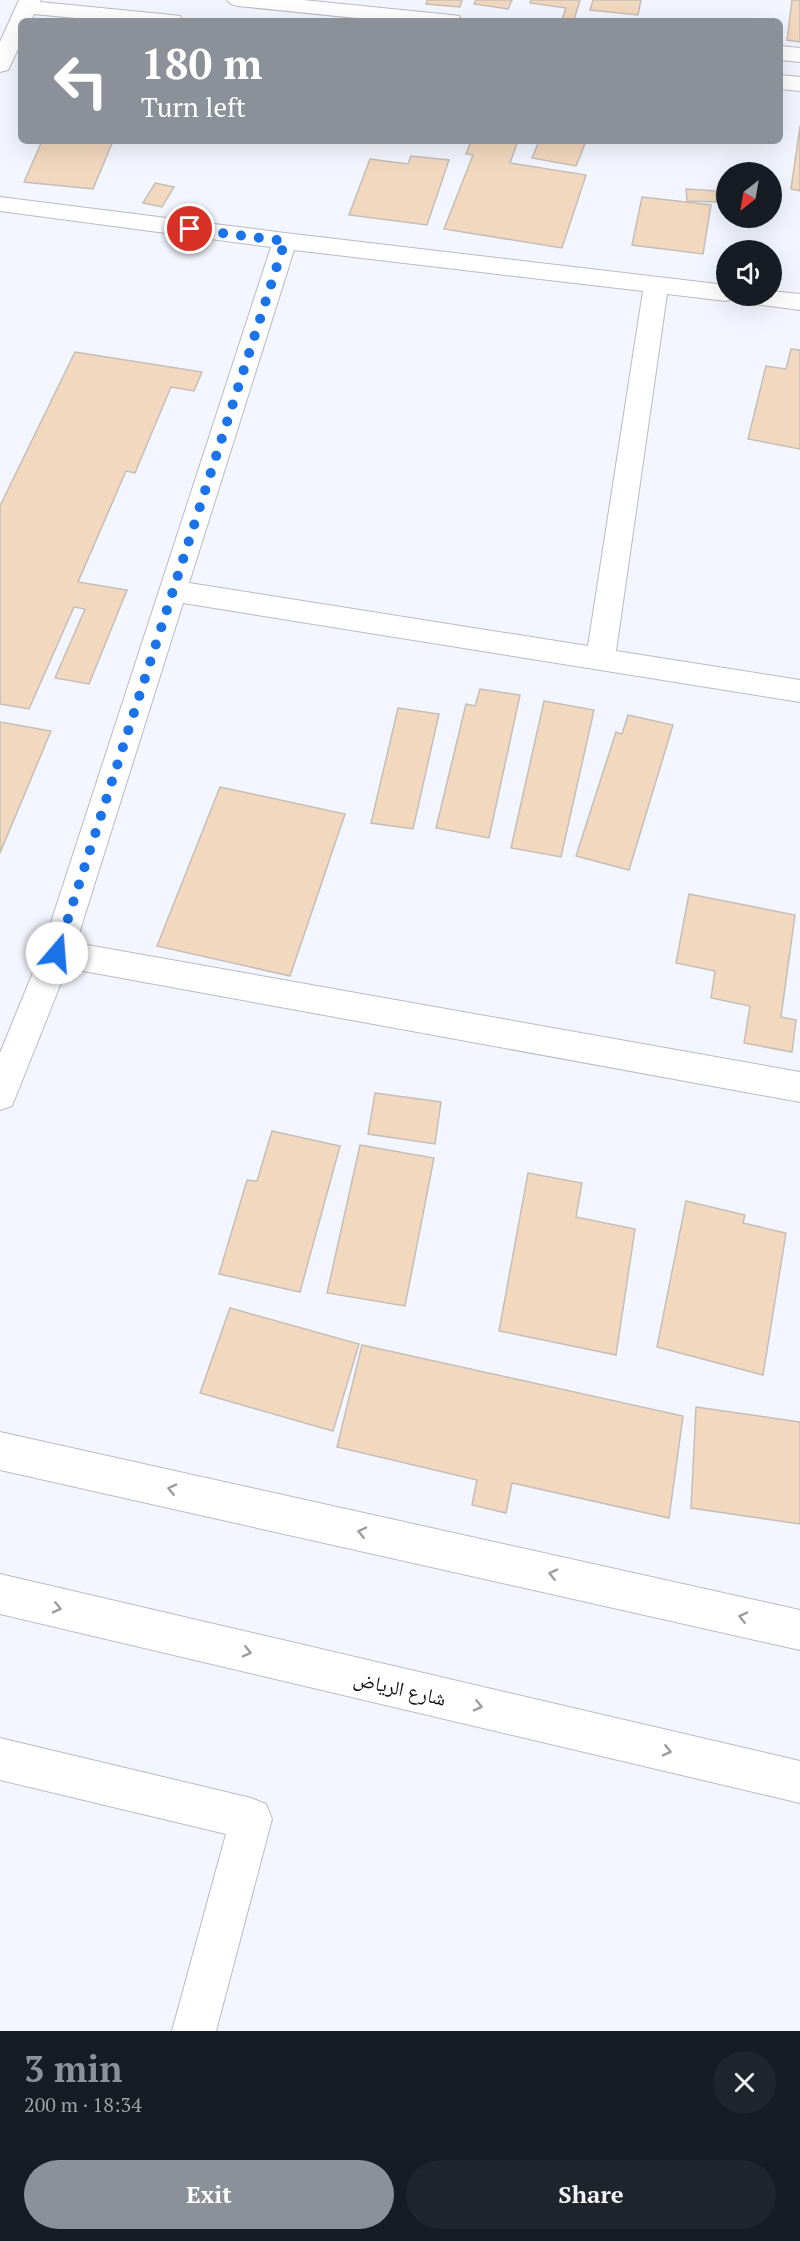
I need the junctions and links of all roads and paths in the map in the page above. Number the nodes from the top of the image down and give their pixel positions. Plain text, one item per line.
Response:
1 (238, 0) edge
2 (29, 3) edge
3 (331, 10) edge
4 (22, 18) edge
5 (148, 18) edge
6 (418, 18) edge
7 (18, 27) edge
8 (783, 53) edge
9 (800, 55) edge
10 (0, 65) edge
11 (783, 82) edge
12 (800, 84) edge
13 (0, 204) edge
14 (285, 241) junction
15 (656, 285) junction
16 (716, 292) edge
17 (782, 300) edge
18 (800, 302) edge
19 (173, 591) junction
20 (600, 659) junction
21 (800, 691) edge
22 (57, 953) junction
23 (800, 1087) edge
24 (0, 1095) edge
25 (0, 1451) edge
26 (0, 1594) edge
27 (800, 1630) edge
28 (0, 1759) edge
29 (800, 1782) edge
30 (194, 2031) edge

1 - 3 street
2 - 4 street
2 - 5 street
3 - 6 street
7 - 10 street
8 - 9 street
11 - 12 street
13 - 14 street
14 - 15 street
14 - 19 street
15 - 16 street
15 - 20 street
17 - 18 street
19 - 20 street
19 - 22 street
20 - 21 street
22 - 23 street
22 - 24 street
27 -> 25 street
26 -> 29 street, شارع الرياض
28 - 30 street

